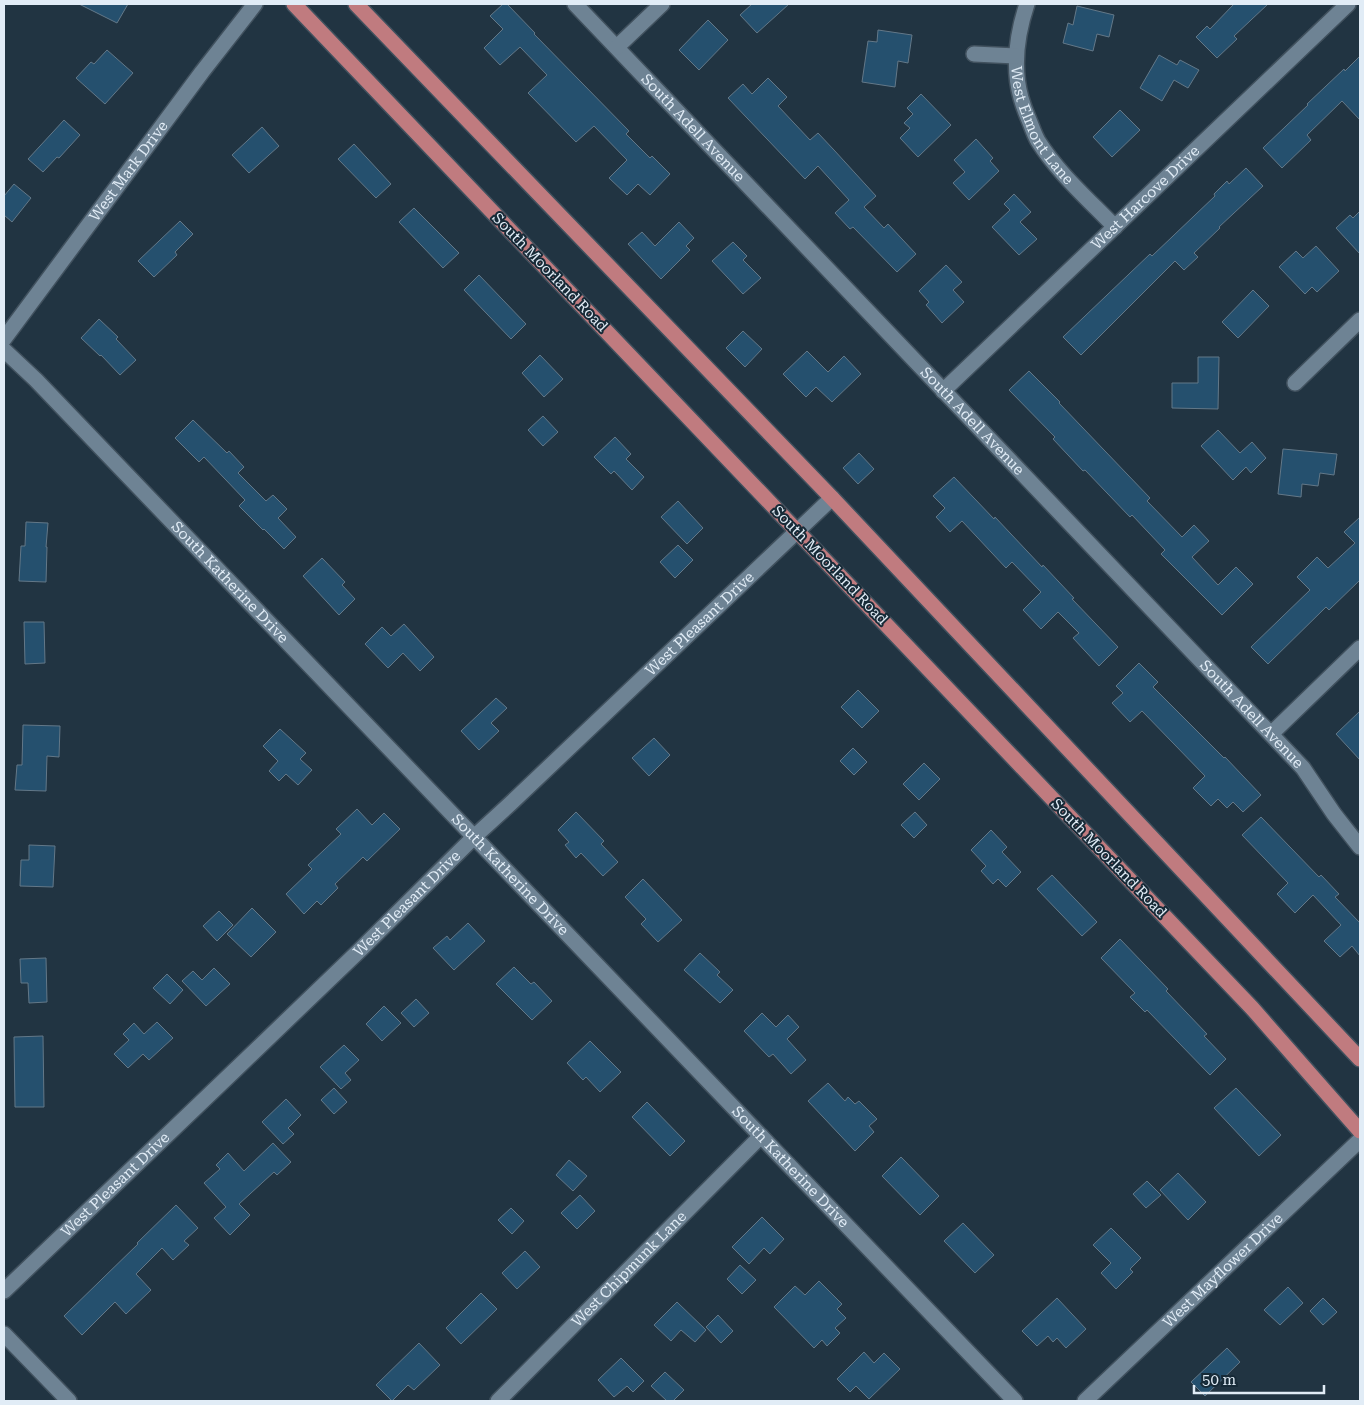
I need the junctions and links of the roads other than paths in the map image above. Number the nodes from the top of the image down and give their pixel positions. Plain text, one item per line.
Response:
1 (255, 4) edge
2 (294, 4) edge
3 (356, 4) edge
4 (575, 4) edge
5 (662, 4) edge
6 (1027, 4) edge
7 (1348, 4) edge
8 (617, 47) junction
9 (974, 54) dead end
10 (1016, 56) junction
11 (1115, 227) junction
12 (1360, 320) edge
13 (4, 339) edge
14 (4, 350) edge
15 (1295, 382) dead end
16 (944, 391) junction
17 (832, 498) junction
18 (798, 531) junction
19 (1360, 648) edge
20 (1271, 734) junction
21 (474, 837) junction
22 (1360, 847) edge
23 (1360, 1059) edge
24 (1360, 1131) edge
25 (761, 1136) junction
26 (1360, 1140) edge
27 (4, 1291) edge
28 (4, 1334) edge
29 (69, 1401) edge
30 (498, 1401) edge
31 (1015, 1401) edge
32 (1085, 1401) edge

1 - 13 street, West Mark Drive
2 - 18 main road, South Moorland Road
3 - 17 main road
4 - 8 street, South Adell Avenue
5 - 8 street
6 - 10 street, West Elmont Lane
7 - 11 street, West Harcove Drive
8 - 16 street, South Adell Avenue
9 - 10 street
10 - 11 street, West Elmont Lane
11 - 16 street, West Harcove Drive
12 - 15 street
14 - 21 street, South Katherine Drive
16 - 20 street, South Adell Avenue
17 - 18 street, West Pleasant Drive
17 - 23 main road
18 - 21 street, West Pleasant Drive
18 - 24 main road, South Moorland Road
19 - 20 street
20 - 22 street, South Adell Avenue
21 - 25 street, South Katherine Drive
21 - 27 street, West Pleasant Drive
25 - 30 street, West Chipmunk Lane
25 - 31 street, South Katherine Drive
26 - 32 street, West Mayflower Drive
28 - 29 street

